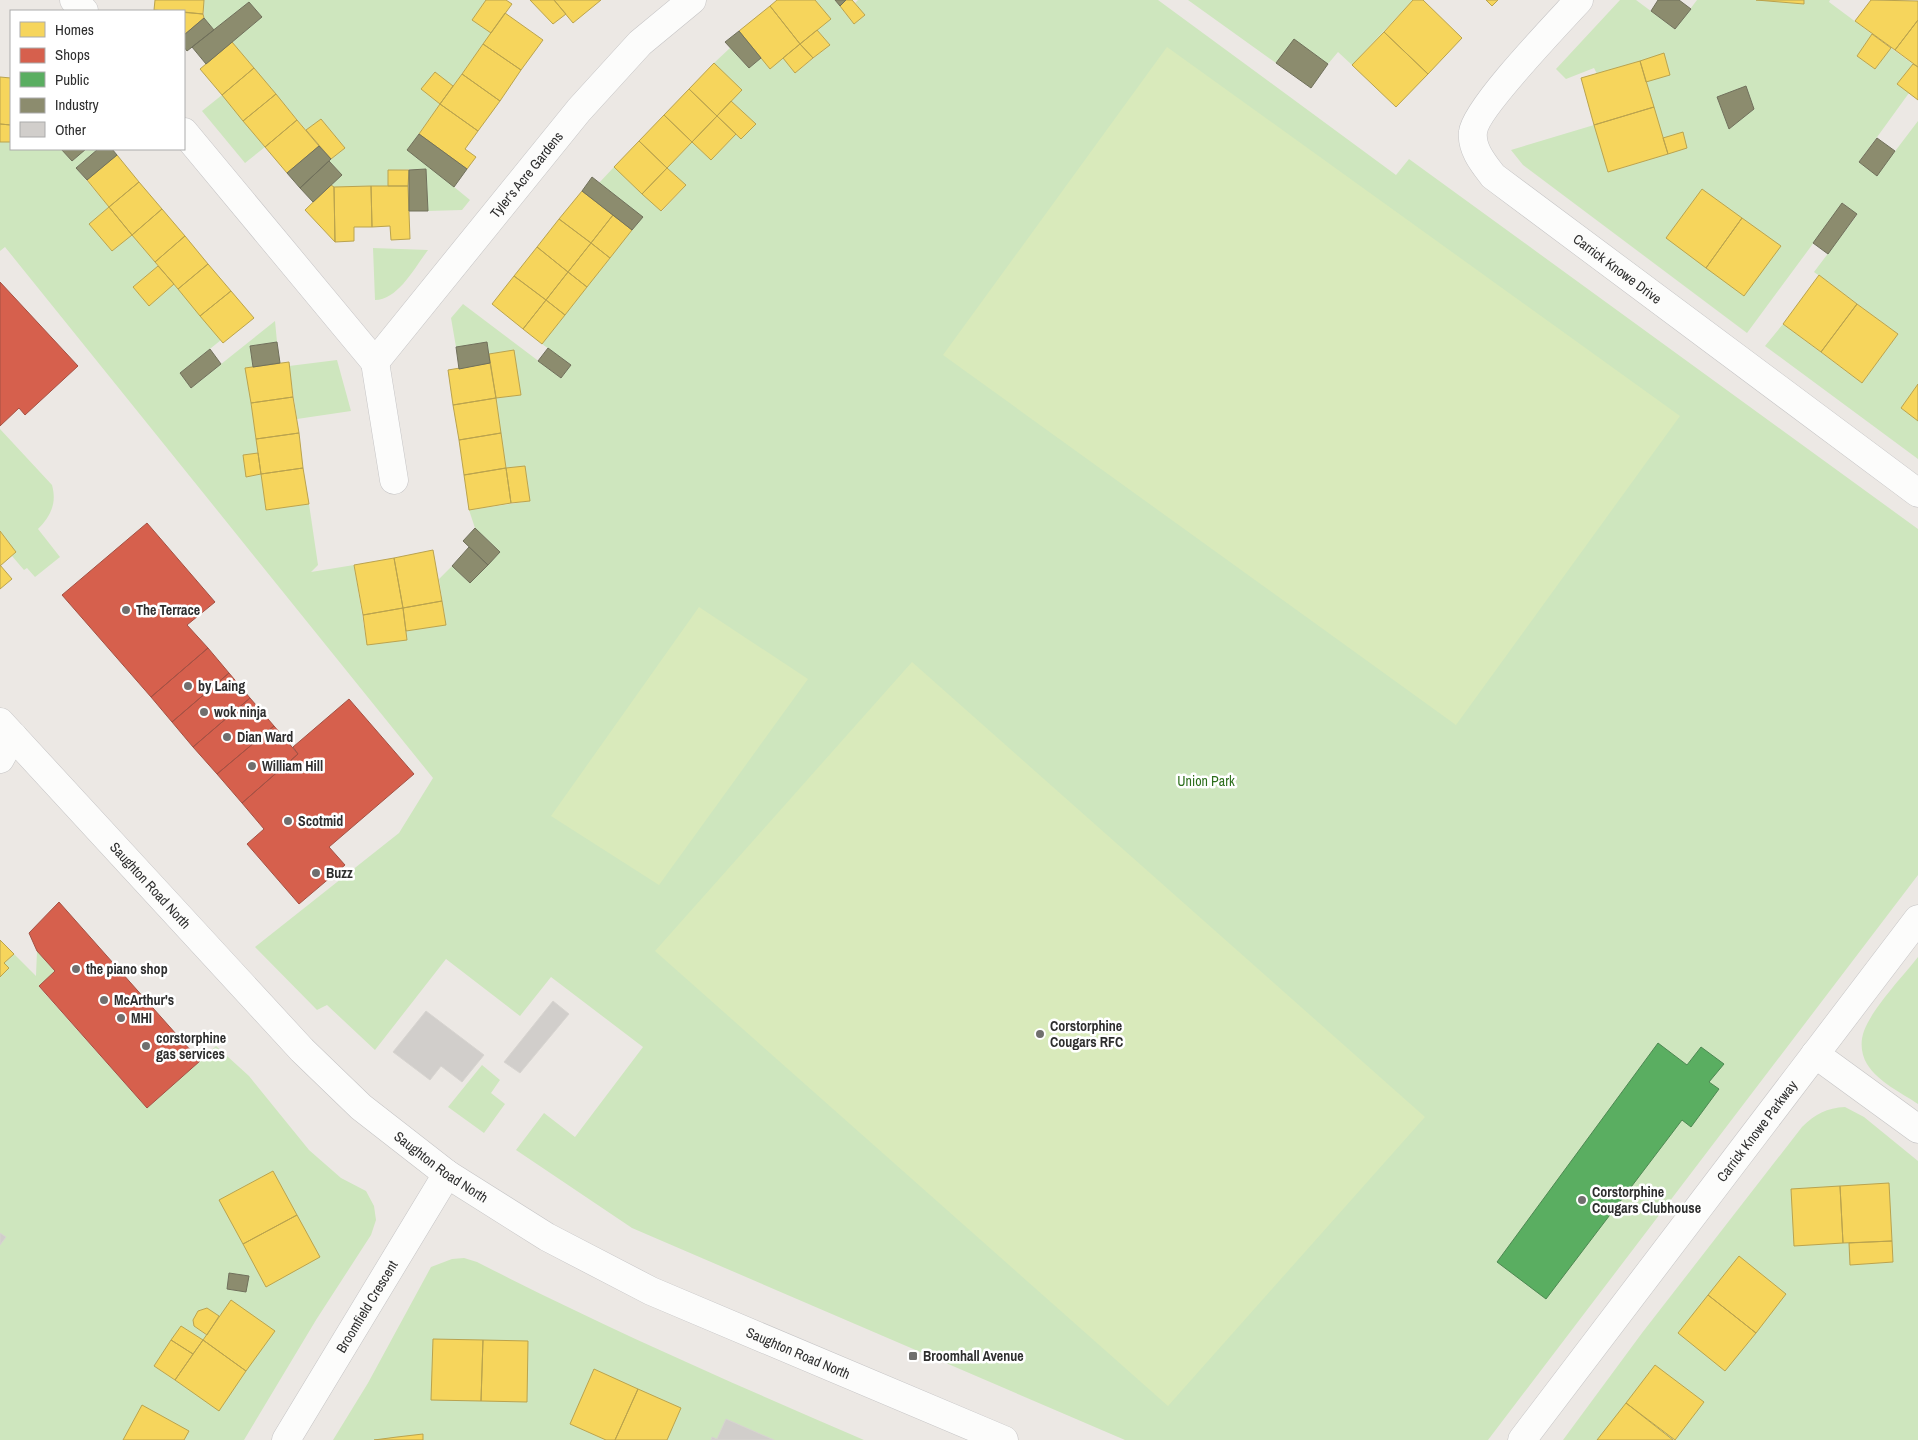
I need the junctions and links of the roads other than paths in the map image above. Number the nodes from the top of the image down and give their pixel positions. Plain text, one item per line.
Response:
1 (74, 0) edge
2 (692, 0) edge
3 (1579, 0) edge
4 (83, 10) edge
5 (185, 133) edge
6 (376, 362) junction
7 (394, 480) dead end
8 (1918, 493) edge
9 (4, 739) edge
10 (1918, 919) edge
11 (1815, 1054) junction
12 (1918, 1129) edge
13 (447, 1174) junction
14 (286, 1440) edge
15 (1004, 1440) edge
16 (1522, 1440) edge

1 - 4 street
2 - 6 street, Tyler's Acre Gardens
3 - 8 street, Carrick Knowe Drive
5 - 6 street
6 - 7 street
9 - 13 street, Saughton Road North
10 - 11 street, Carrick Knowe Parkway
11 - 12 street
11 - 16 street, Carrick Knowe Parkway
13 - 14 street, Broomfield Crescent
13 - 15 street, Saughton Road North

